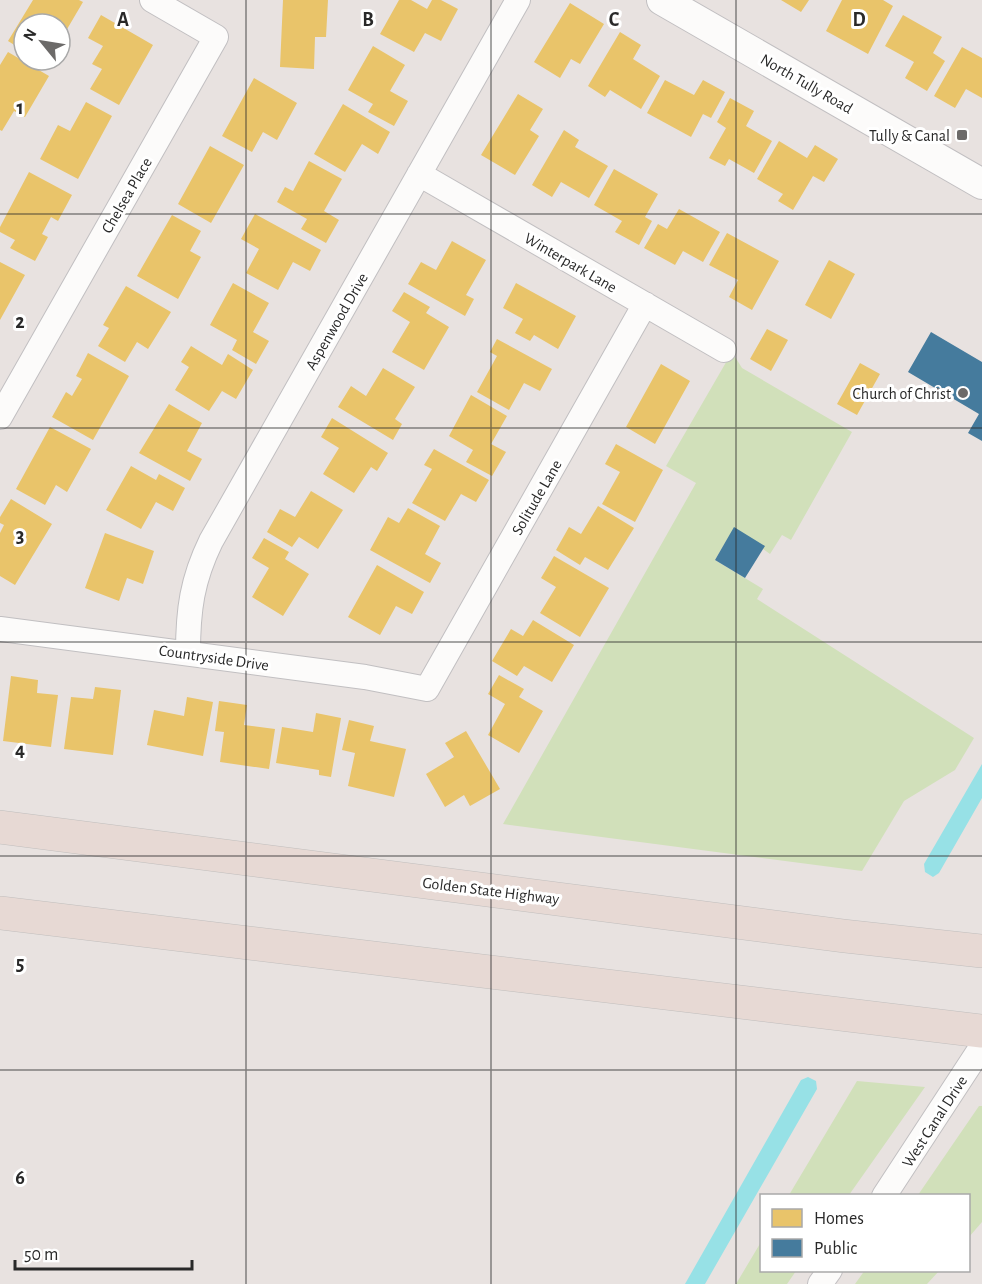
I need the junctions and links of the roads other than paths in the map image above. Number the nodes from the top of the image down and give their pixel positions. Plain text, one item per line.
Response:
1 (152, 0) edge
2 (518, 0) edge
3 (662, 0) edge
4 (419, 174) junction
5 (982, 184) edge
6 (645, 304) junction
7 (724, 350) dead end
8 (0, 417) edge
9 (0, 629) edge
10 (188, 653) junction
11 (427, 689) joint
12 (0, 827) edge
13 (0, 913) edge
14 (982, 951) edge
15 (982, 1031) edge
16 (982, 1046) edge
17 (885, 1194) edge

1 - 8 street, Chelsea Place
2 - 4 street, Aspenwood Drive
3 - 5 street, North Tully Road
4 - 6 street, Winterpark Lane
4 - 10 street, Aspenwood Drive
6 - 7 street, Winterpark Lane
6 - 11 street, Solitude Lane
9 - 10 street, Countryside Drive
10 - 11 street, Countryside Drive
12 - 14 highway, Golden State Highway
13 - 15 highway
16 - 17 street, West Canal Drive

